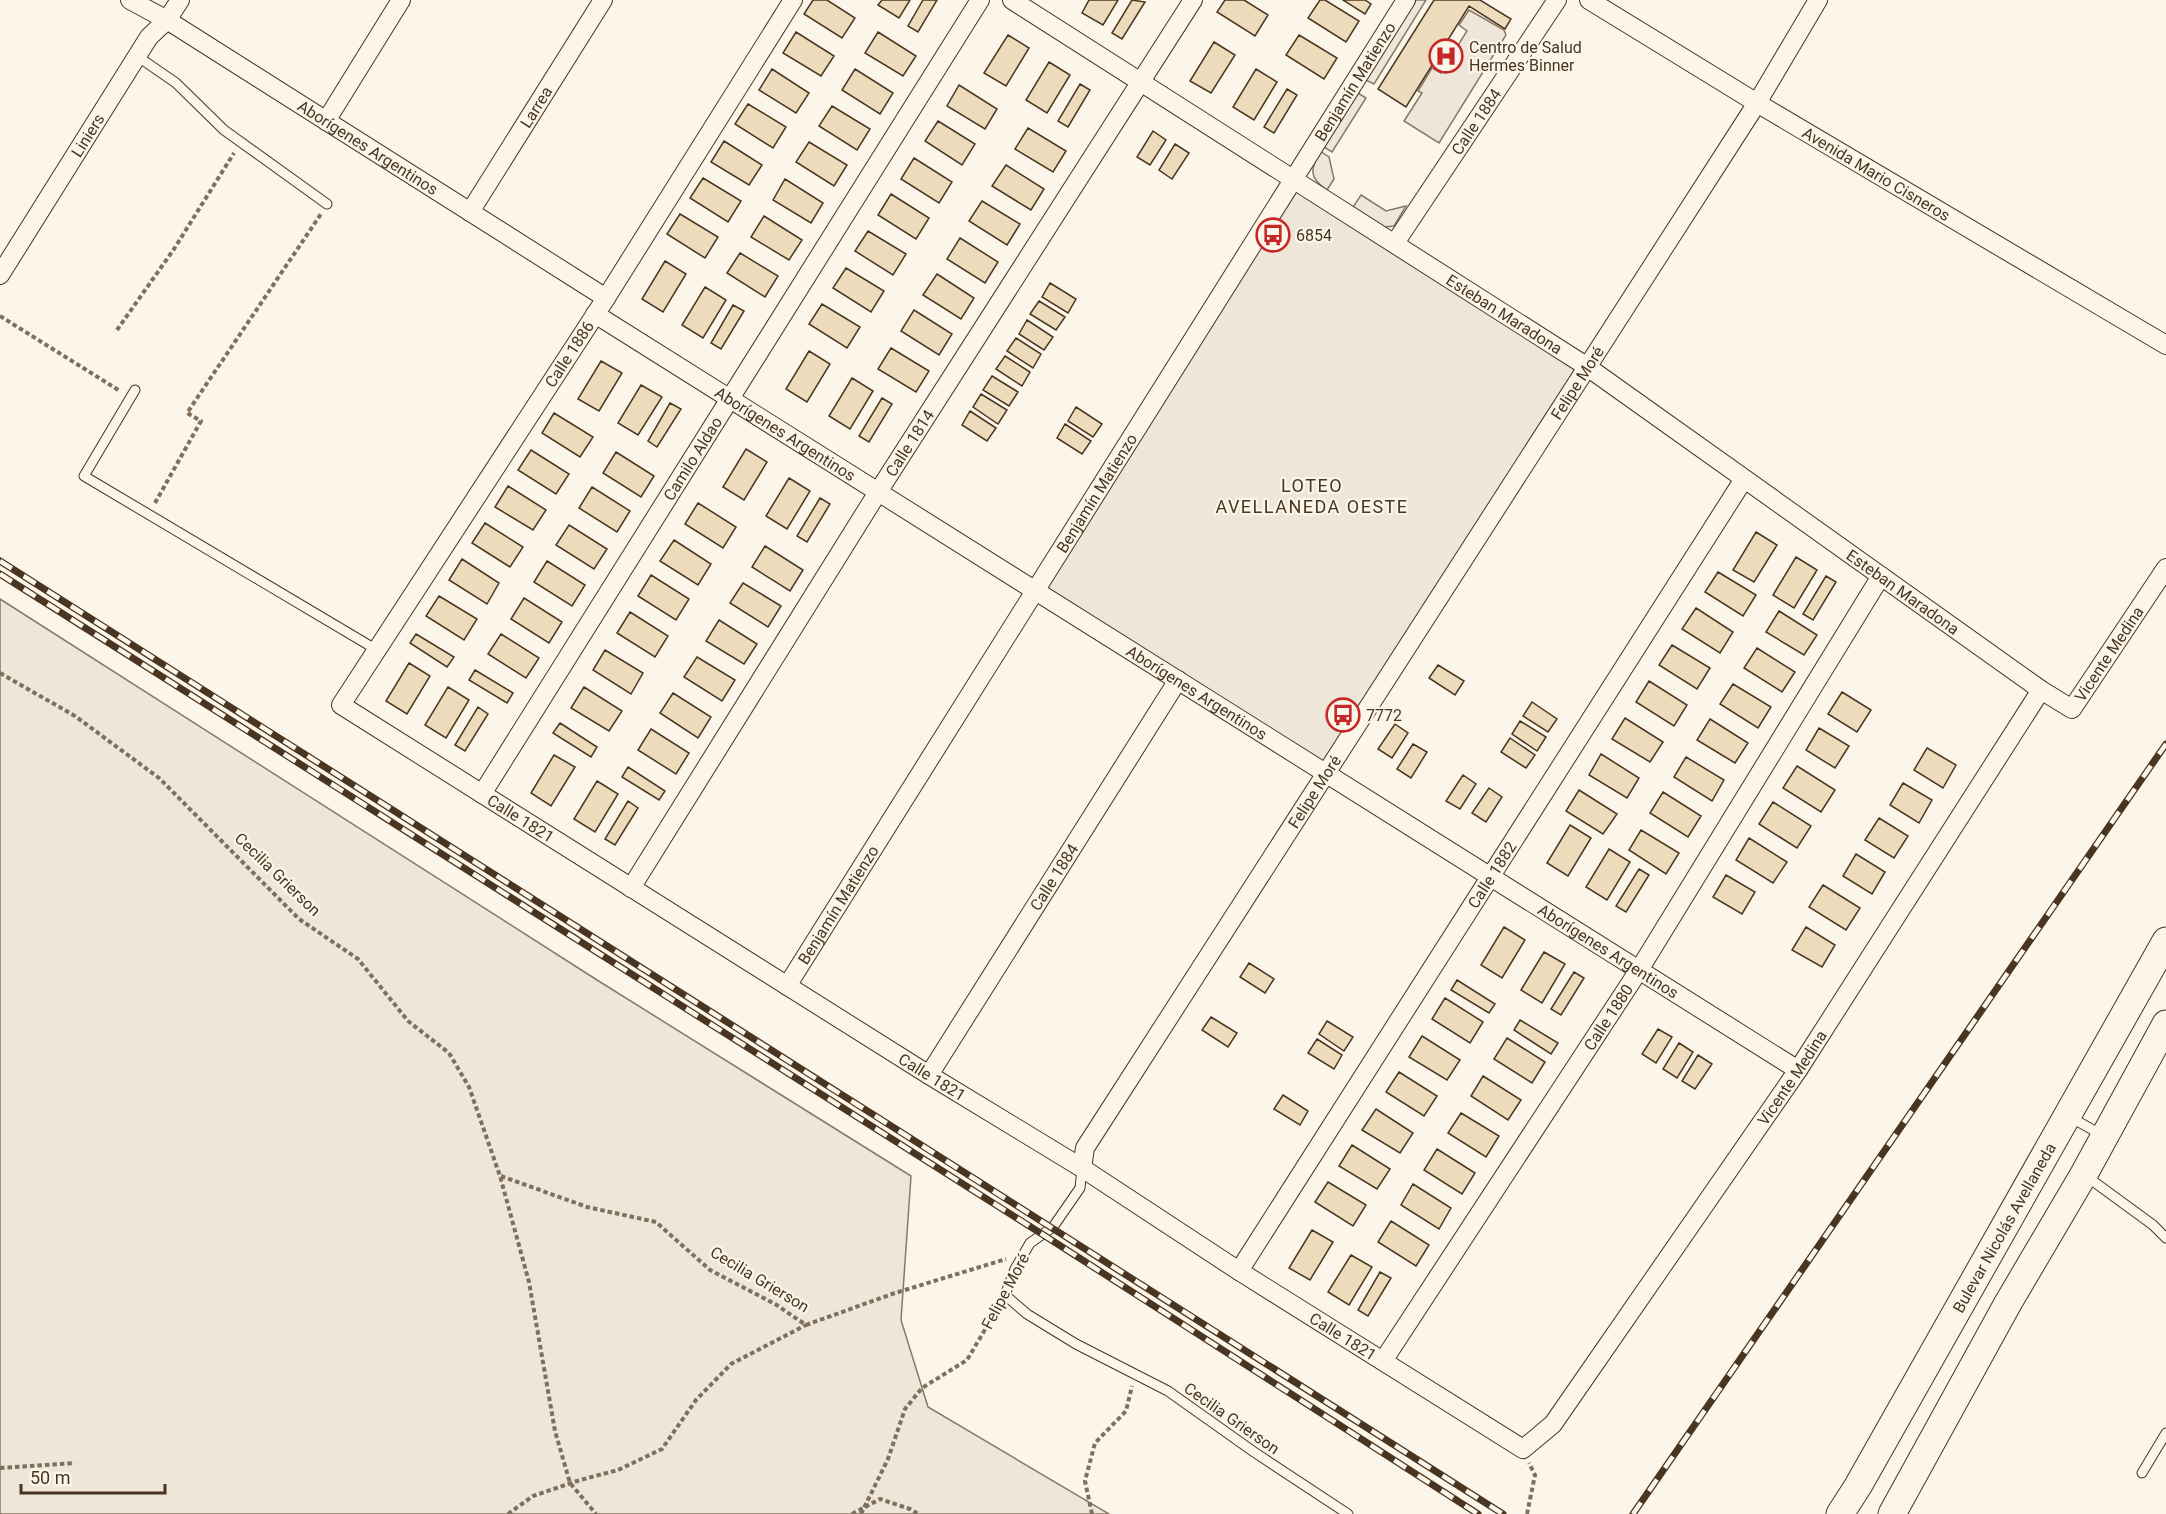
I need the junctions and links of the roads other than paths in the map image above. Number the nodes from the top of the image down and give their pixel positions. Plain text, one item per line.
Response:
1 (130, 0) edge
2 (180, 0) edge
3 (401, 0) edge
4 (603, 0) edge
5 (793, 0) edge
6 (980, 0) edge
7 (1012, 0) edge
8 (1193, 0) edge
9 (1406, 0) edge
10 (1557, 0) edge
11 (1590, 0) edge
12 (1818, 0) edge
13 (167, 20) junction
14 (137, 56) junction
15 (1141, 82) junction
16 (1757, 103) junction
17 (326, 121) junction
18 (1294, 180) junction
19 (327, 204) road end
20 (470, 212) junction
21 (1395, 243) junction
22 (0, 276) edge
23 (606, 298) junction
24 (595, 314) junction
25 (2166, 345) edge
26 (1586, 366) junction
27 (133, 394) road end
28 (730, 399) junction
29 (1744, 479) junction
30 (878, 492) junction
31 (2166, 568) edge
32 (1881, 576) junction
33 (1036, 591) junction
34 (377, 650) junction
35 (1178, 680) junction
36 (2041, 690) junction
37 (341, 705) joint
38 (2072, 709) joint
39 (1326, 772) junction
40 (482, 794) junction
41 (1491, 877) junction
42 (631, 888) junction
43 (2166, 941) edge
44 (1639, 970) junction
45 (787, 986) junction
46 (2166, 1024) edge
47 (1798, 1070) junction
48 (929, 1075) junction
49 (2068, 1115) junction
50 (2104, 1136) junction
51 (1082, 1168) junction
52 (2084, 1174) junction
53 (2166, 1238) edge
54 (1239, 1271) junction
55 (1005, 1295) joint
56 (1383, 1361) junction
57 (2166, 1433) edge
58 (1523, 1449) joint
59 (2142, 1473) dead end
60 (1348, 1514) edge
61 (1840, 1514) edge
62 (1892, 1514) edge

1 - 13 street, Aborígenes Argentinos
2 - 13 street, Liniers
3 - 17 street
4 - 20 street, Larrea
5 - 23 street, Calle 1886
6 - 28 street, Camilo Aldao
7 - 15 street, Esteban Maradona
8 - 15 street, Calle 1814
9 - 18 street, Benjamín Matienzo
10 - 21 street, Calle 1884
11 - 16 street, Avenida Mario Cisneros
12 - 16 street, Felipe Moré
13 - 14 street, Liniers
13 - 17 street, Aborígenes Argentinos
14 - 19 lane
14 - 22 street, Liniers
15 - 18 street, Esteban Maradona
15 - 30 street, Calle 1814
16 - 25 street, Avenida Mario Cisneros
16 - 26 street, Felipe Moré
17 - 20 street, Aborígenes Argentinos
18 - 21 street, Esteban Maradona
18 - 33 street, Benjamín Matienzo
20 - 23 street, Aborígenes Argentinos
21 - 26 street, Esteban Maradona
23 - 24 street, Calle 1886
24 - 28 street, Aborígenes Argentinos
24 - 34 street, Calle 1886
26 - 29 street, Esteban Maradona
26 - 39 street, Felipe Moré
27 - 34 lane
28 - 30 street, Aborígenes Argentinos
28 - 40 street, Camilo Aldao
29 - 32 street, Esteban Maradona
29 - 41 street, Calle 1882
30 - 33 street, Aborígenes Argentinos
30 - 42 street, Calle 1814
31 - 38 street, Vicente Medina
32 - 36 street, Esteban Maradona
32 - 44 street, Calle 1880
33 - 35 street, Aborígenes Argentinos
33 - 45 street, Benjamín Matienzo
34 - 37 street, Calle 1886
35 - 39 street, Aborígenes Argentinos
35 - 48 street, Calle 1884
36 - 38 street, Esteban Maradona
36 - 47 street, Vicente Medina
37 - 40 street, Calle 1821
39 - 41 street, Aborígenes Argentinos
39 - 51 street, Felipe Moré
40 - 42 street, Calle 1821
41 - 44 street, Aborígenes Argentinos
41 - 54 street, Calle 1882
42 - 45 street, Calle 1821
43 - 49 main road, Bulevar Nicolás Avellaneda
44 - 47 street, Aborígenes Argentinos
44 - 56 street, Calle 1880
45 - 48 street, Calle 1821
46 - 50 main road
47 - 58 street, Vicente Medina
48 - 51 street, Calle 1821
49 - 50 lane
49 - 61 main road, Bulevar Nicolás Avellaneda
50 - 52 main road
51 - 54 street, Calle 1821
51 - 55 lane, Felipe Moré
52 - 53 lane
52 - 62 main road
54 - 56 street, Calle 1821
55 - 60 lane, Cecilia Grierson
56 - 58 street, Calle 1821
57 - 59 lane

